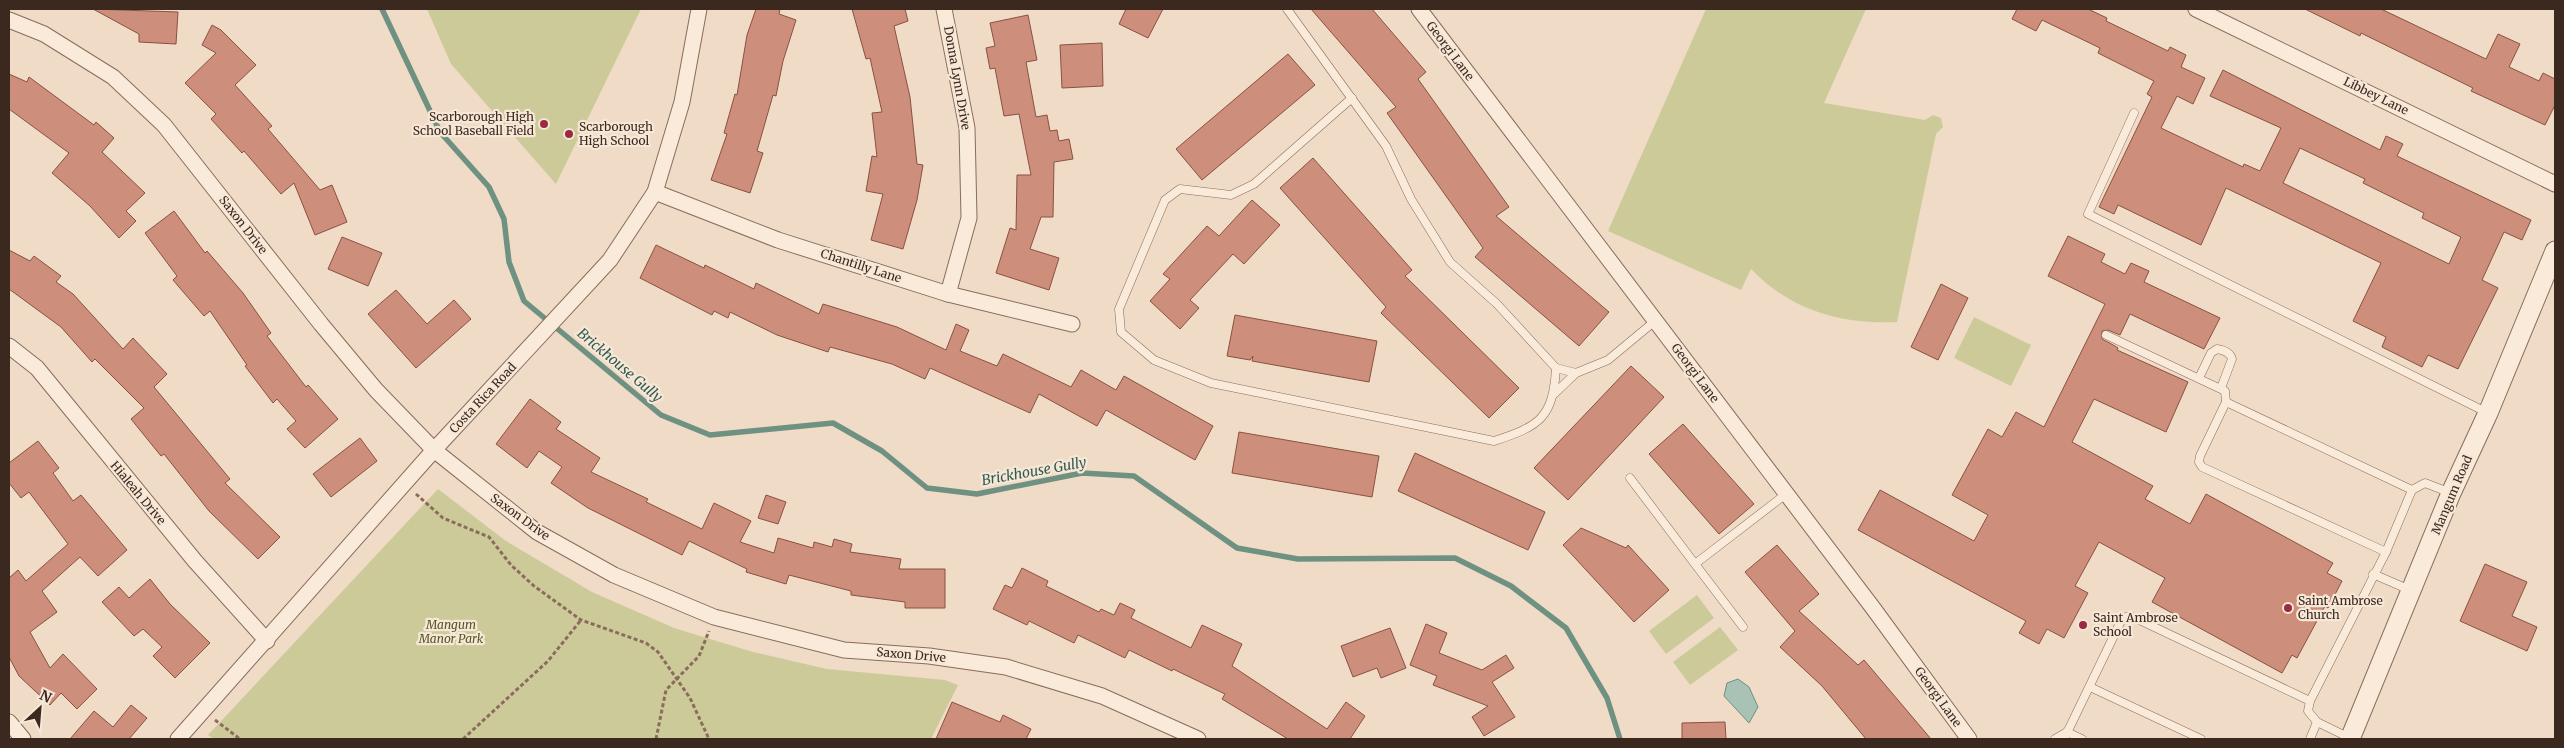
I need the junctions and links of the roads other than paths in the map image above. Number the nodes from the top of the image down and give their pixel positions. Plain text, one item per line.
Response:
1 (700, 9) edge
2 (944, 9) edge
3 (1287, 9) edge
4 (1419, 9) edge
5 (2196, 9) edge
6 (9, 20) edge
7 (1352, 98) junction
8 (2134, 113) dead end
9 (2555, 184) edge
10 (655, 192) junction
11 (2555, 251) edge
12 (2551, 272) edge
13 (948, 294) junction
14 (1655, 321) junction
15 (1072, 324) dead end
16 (2106, 334) dead end
17 (9, 346) edge
18 (1556, 368) junction
19 (1576, 373) junction
20 (2199, 378) junction
21 (2221, 388) junction
22 (1554, 394) junction
23 (2226, 402) junction
24 (2488, 413) junction
25 (434, 450) junction
26 (1630, 478) dead end
27 (2412, 490) junction
28 (2451, 493) junction
29 (1786, 494) junction
30 (2386, 552) junction
31 (1695, 564) junction
32 (2373, 574) junction
33 (2412, 590) junction
34 (1743, 627) dead end
35 (267, 641) junction
36 (2090, 687) junction
37 (2310, 700) junction
38 (9, 722) edge
39 (2317, 722) junction
40 (2066, 736) edge
41 (23, 739) edge
42 (178, 739) edge
43 (1198, 739) edge
44 (1969, 739) edge
45 (2055, 739) edge
46 (2082, 739) edge
47 (2201, 739) edge
48 (2310, 739) edge
49 (2350, 739) edge

1 - 10 street, Costa Rica Road
2 - 13 street, Donna Lynn Drive
3 - 7 lane
4 - 14 street, Georgi Lane
5 - 9 street, Libbey Lane
6 - 25 street, Saxon Drive
7 - 18 lane
7 - 22 lane
8 - 24 lane
10 - 13 street, Chantilly Lane
10 - 25 street, Costa Rica Road
11 - 12 street, Mangum Road
12 - 24 street, Mangum Road
13 - 15 street, Chantilly Lane
14 - 19 lane
14 - 29 street, Georgi Lane
16 - 20 lane
17 - 35 street, Hialeah Drive
18 - 19 lane
18 - 22 lane
19 - 22 lane
20 - 21 lane
20 - 21 lane
21 - 23 lane
23 - 27 lane
23 - 30 lane
24 - 28 street, Mangum Road
25 - 35 street, Costa Rica Road
25 - 43 street, Saxon Drive
26 - 31 lane
27 - 28 lane
27 - 30 lane
28 - 33 street, Mangum Road
29 - 31 lane
29 - 44 street, Georgi Lane
30 - 32 lane
31 - 34 lane
32 - 33 lane
32 - 37 lane
33 - 49 street, Mangum Road
35 - 42 street, Costa Rica Road
36 - 37 lane
36 - 40 lane
36 - 47 lane
37 - 39 lane
38 - 41 street
39 - 48 lane
39 - 49 lane
40 - 45 lane
40 - 46 lane

